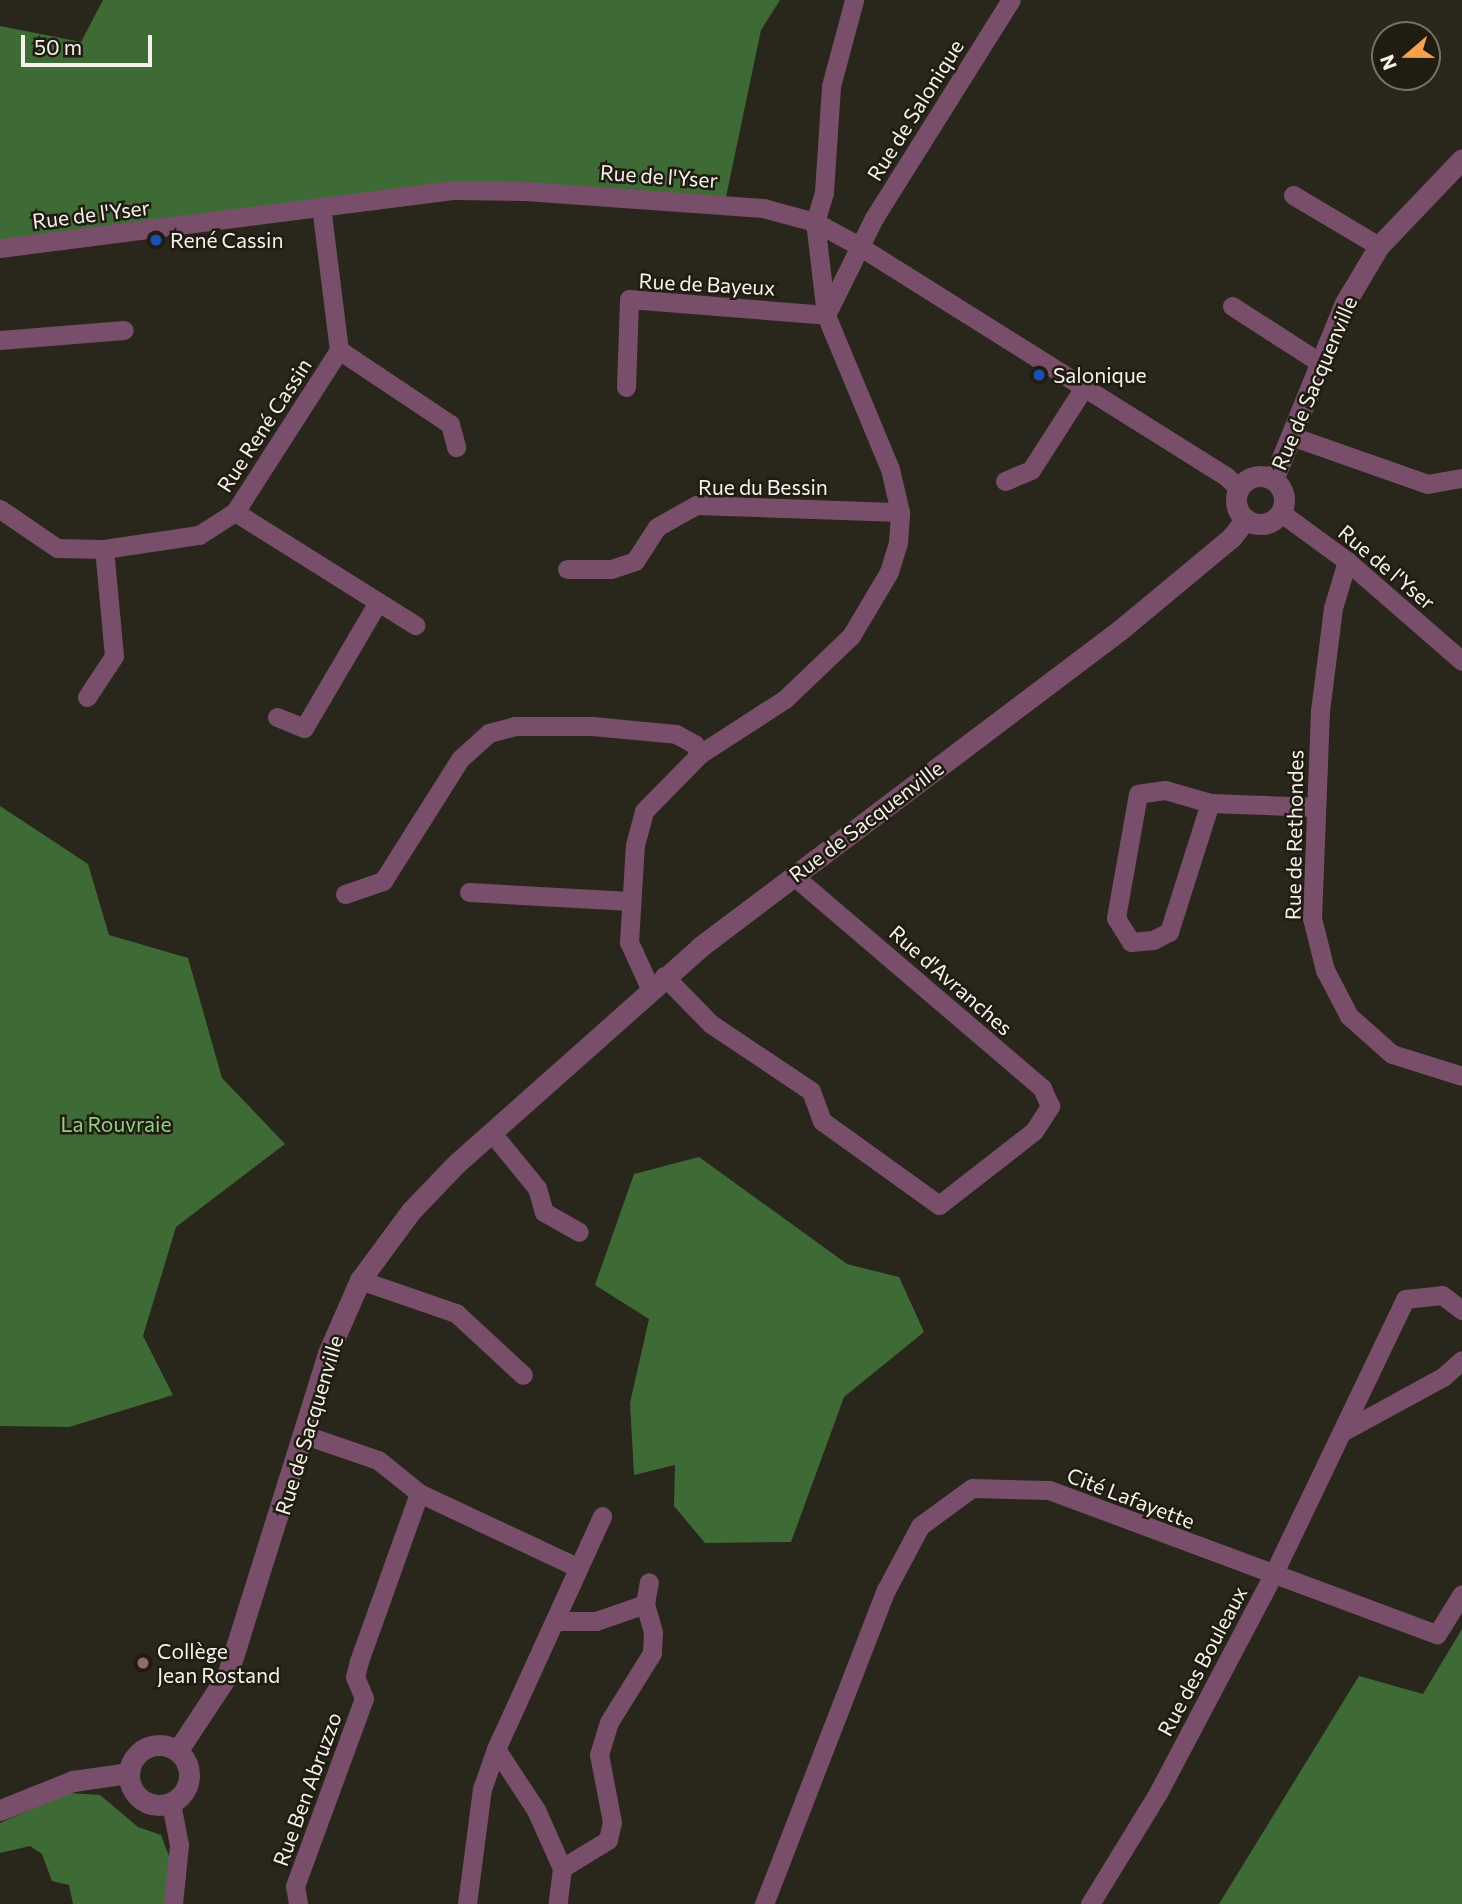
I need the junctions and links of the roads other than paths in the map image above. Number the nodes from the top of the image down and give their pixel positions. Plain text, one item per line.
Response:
1 (854, 0) edge
2 (1011, 0) edge
3 (1462, 159) edge
4 (1293, 195) dead end
5 (321, 205) junction
6 (815, 222) junction
7 (859, 246) junction
8 (1379, 246) junction
9 (0, 248) edge
10 (1232, 306) dead end
11 (826, 315) junction
12 (124, 330) dead end
13 (0, 340) edge
14 (339, 350) junction
15 (1318, 362) junction
16 (626, 387) dead end
17 (1083, 389) junction
18 (1291, 436) junction
19 (456, 447) dead end
20 (1462, 478) edge
21 (1273, 480) junction
22 (1005, 481) dead end
23 (1239, 489) junction
24 (0, 509) edge
25 (235, 512) junction
26 (900, 512) junction
27 (1280, 512) junction
28 (1246, 519) junction
29 (104, 549) junction
30 (1347, 561) junction
31 (566, 569) dead end
32 (378, 602) junction
33 (415, 625) dead end
34 (1462, 661) edge
35 (87, 697) dead end
36 (277, 717) dead end
37 (700, 754) junction
38 (1210, 803) junction
39 (1315, 807) junction
40 (793, 875) junction
41 (469, 892) dead end
42 (345, 894) dead end
43 (631, 901) junction
44 (657, 982) junction
45 (1462, 1076) edge
46 (492, 1133) junction
47 (579, 1232) dead end
48 (360, 1280) junction
49 (1462, 1310) edge
50 (1462, 1360) edge
51 (523, 1375) dead end
52 (1342, 1432) junction
53 (305, 1435) junction
54 (419, 1493) junction
55 (602, 1516) dead end
56 (577, 1567) junction
57 (1272, 1577) junction
58 (649, 1582) dead end
59 (1462, 1594) edge
60 (645, 1604) junction
61 (555, 1621) junction
62 (496, 1749) junction
63 (178, 1750) junction
64 (129, 1773) junction
65 (171, 1803) junction
66 (0, 1810) edge
67 (562, 1868) junction
68 (558, 1903) edge
69 (173, 1904) edge
70 (298, 1904) edge
71 (467, 1904) edge
72 (764, 1904) edge
73 (1090, 1904) edge

1 - 6 street
2 - 7 street, Rue de Salonique
3 - 8 street, Rue de Sacquenville
4 - 8 street
5 - 6 street, Rue de l'Yser
5 - 9 street, Rue de l'Yser
5 - 14 street
6 - 7 street, Rue de l'Yser
6 - 11 street
7 - 11 street, Rue de Salonique
7 - 17 street, Rue de l'Yser
8 - 15 street, Rue de Sacquenville
10 - 15 street
11 - 16 street, Rue de Bayeux
11 - 26 street
12 - 13 street
14 - 19 street
14 - 25 street, Rue René Cassin
15 - 18 street, Rue de Sacquenville
17 - 22 street
17 - 23 street, Rue de l'Yser
18 - 20 street
18 - 21 street, Rue de Sacquenville
21 - 23 street
21 - 27 street
23 - 28 street
24 - 29 street, Rue René Cassin
25 - 29 street, Rue René Cassin
25 - 32 street
26 - 31 street, Rue du Bessin
26 - 37 street
27 - 28 street
27 - 30 street, Rue de l'Yser
28 - 40 street, Rue de Sacquenville
29 - 35 street
30 - 34 street, Rue de l'Yser
30 - 39 street, Rue de Rethondes
32 - 33 street
32 - 36 street
37 - 42 street
37 - 43 street
38 - 38 street
38 - 39 street
39 - 45 street, Rue de Rethondes
40 - 44 street, Rue de Sacquenville
40 - 44 street, Rue d'Avranches
41 - 43 street
43 - 44 street
44 - 46 street, Rue de Sacquenville
46 - 47 street
46 - 48 street, Rue de Sacquenville
48 - 51 street
48 - 53 street, Rue de Sacquenville
49 - 52 street, Rue des Bouleaux
50 - 52 street
52 - 57 street, Rue des Bouleaux
53 - 54 street
53 - 63 street, Rue de Sacquenville
54 - 56 street
54 - 70 street, Rue Ben Abruzzo
55 - 56 street
56 - 61 street
57 - 59 street, Cité Lafayette
57 - 72 street, Cité Lafayette
57 - 73 street, Rue des Bouleaux
58 - 60 street
60 - 61 street
60 - 67 street
61 - 62 street
62 - 67 street
62 - 71 street
63 - 64 street
63 - 65 street
64 - 65 street
64 - 66 street
65 - 69 street
67 - 68 street

